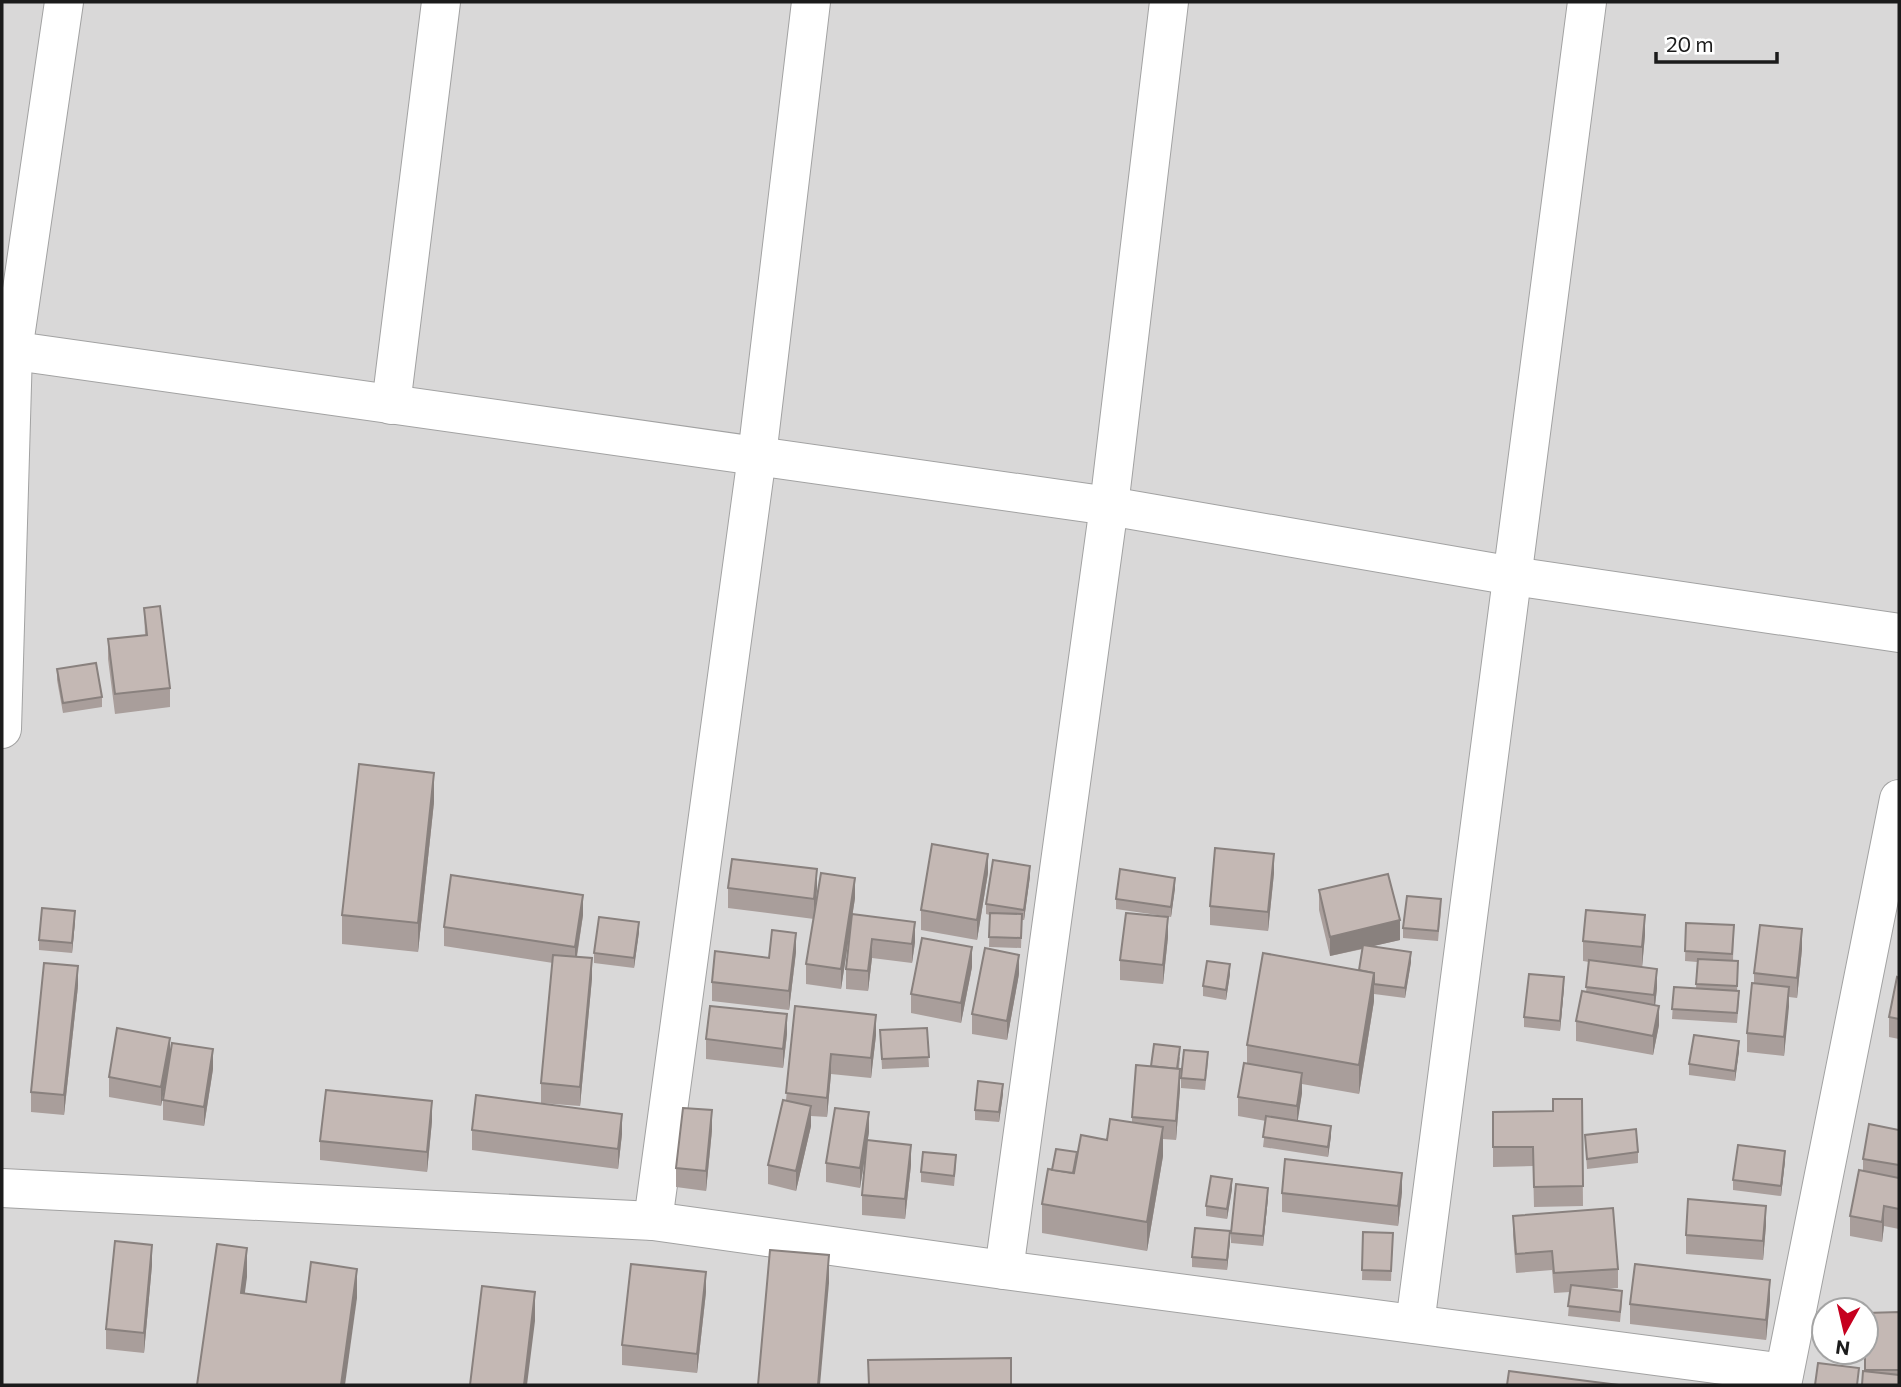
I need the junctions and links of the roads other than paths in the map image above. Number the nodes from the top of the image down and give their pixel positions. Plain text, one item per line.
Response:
1 (64, 2) edge
2 (441, 2) edge
3 (811, 2) edge
4 (1169, 2) edge
5 (1587, 2) edge
6 (7, 350) edge
7 (391, 405) junction
8 (757, 456) junction
9 (1109, 506) junction
10 (1513, 576) junction
11 (1899, 633) edge
12 (2, 729) edge
13 (1899, 799) edge
14 (2, 1188) edge
15 (653, 1221) junction
16 (1004, 1270) junction
17 (1415, 1324) junction
18 (1783, 1379) edge

1 - 6 street
2 - 7 street
3 - 8 street
4 - 9 street
5 - 10 street
6 - 7 street
6 - 12 street
7 - 8 street
8 - 9 street
8 - 15 street
9 - 10 street
9 - 16 street
10 - 11 street
10 - 17 street
13 - 18 street
14 - 15 street
15 - 16 street
16 - 17 street
17 - 18 street

